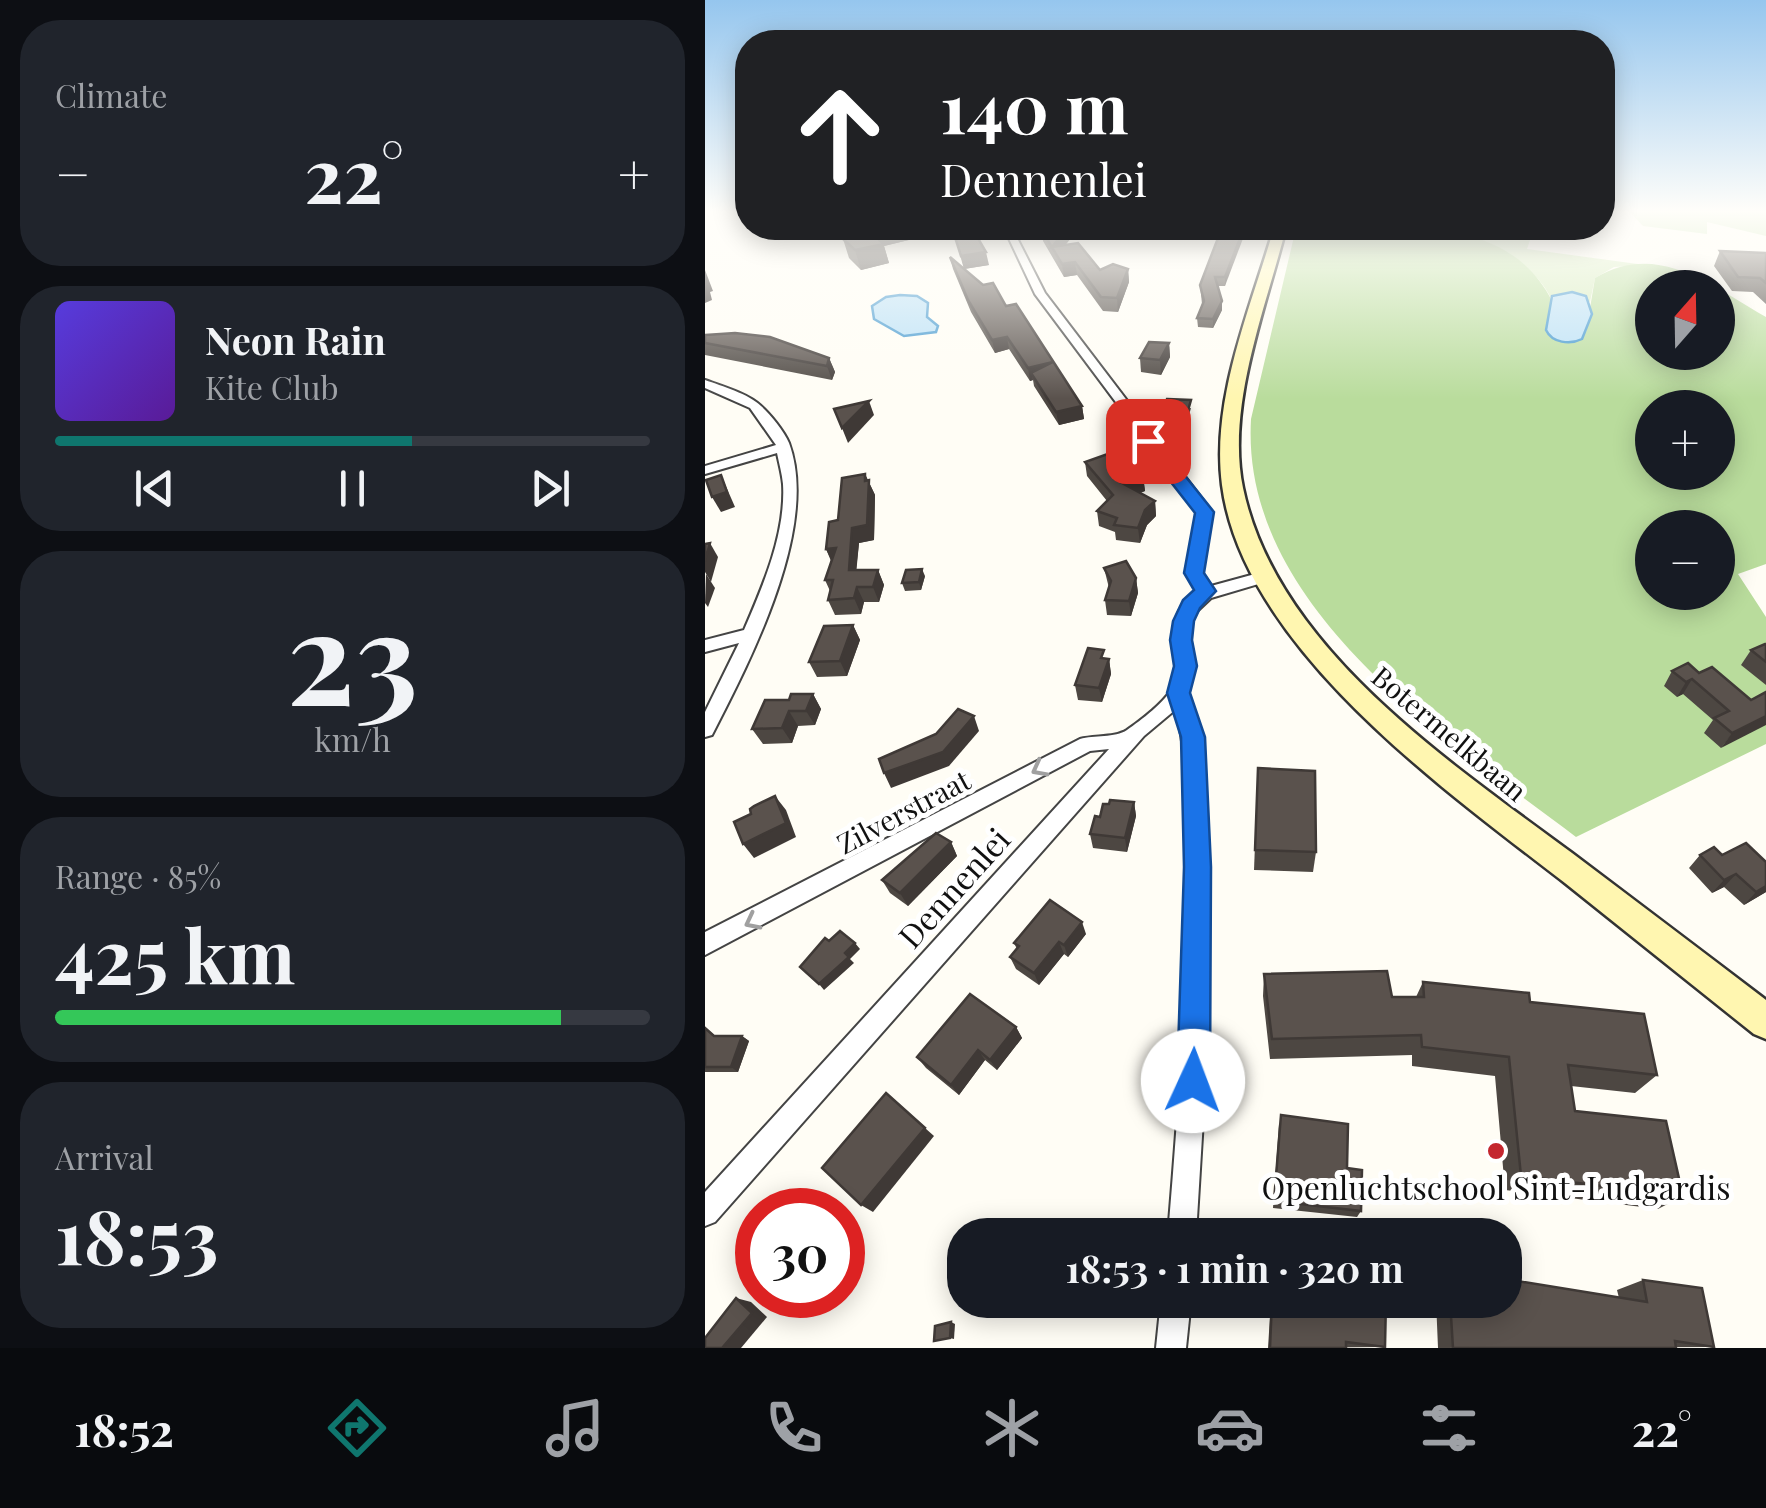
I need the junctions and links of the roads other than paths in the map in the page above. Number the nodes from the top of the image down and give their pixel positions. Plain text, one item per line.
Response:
1 (1030, 273) edge
2 (1268, 273) edge
3 (705, 384) edge
4 (783, 447) junction
5 (705, 470) edge
6 (1267, 576) junction
7 (1206, 591) junction
8 (752, 634) junction
9 (705, 646) edge
10 (1178, 693) junction
11 (705, 730) edge
12 (1130, 740) junction
13 (705, 944) edge
14 (1766, 1022) edge
15 (705, 1212) edge
16 (1183, 1218) edge
17 (1174, 1318) edge
18 (1171, 1348) edge

1 - 7 street
2 - 6 main road, Botermelkbaan
3 - 4 street
4 - 5 street
4 - 8 street
6 - 7 street
6 - 14 main road, Botermelkbaan
7 - 10 street
8 - 9 street
8 - 11 street
10 - 12 street, Dennenlei
10 - 16 street
12 -> 13 street, Zilverstraat
12 - 15 street, Dennenlei
17 - 18 street

